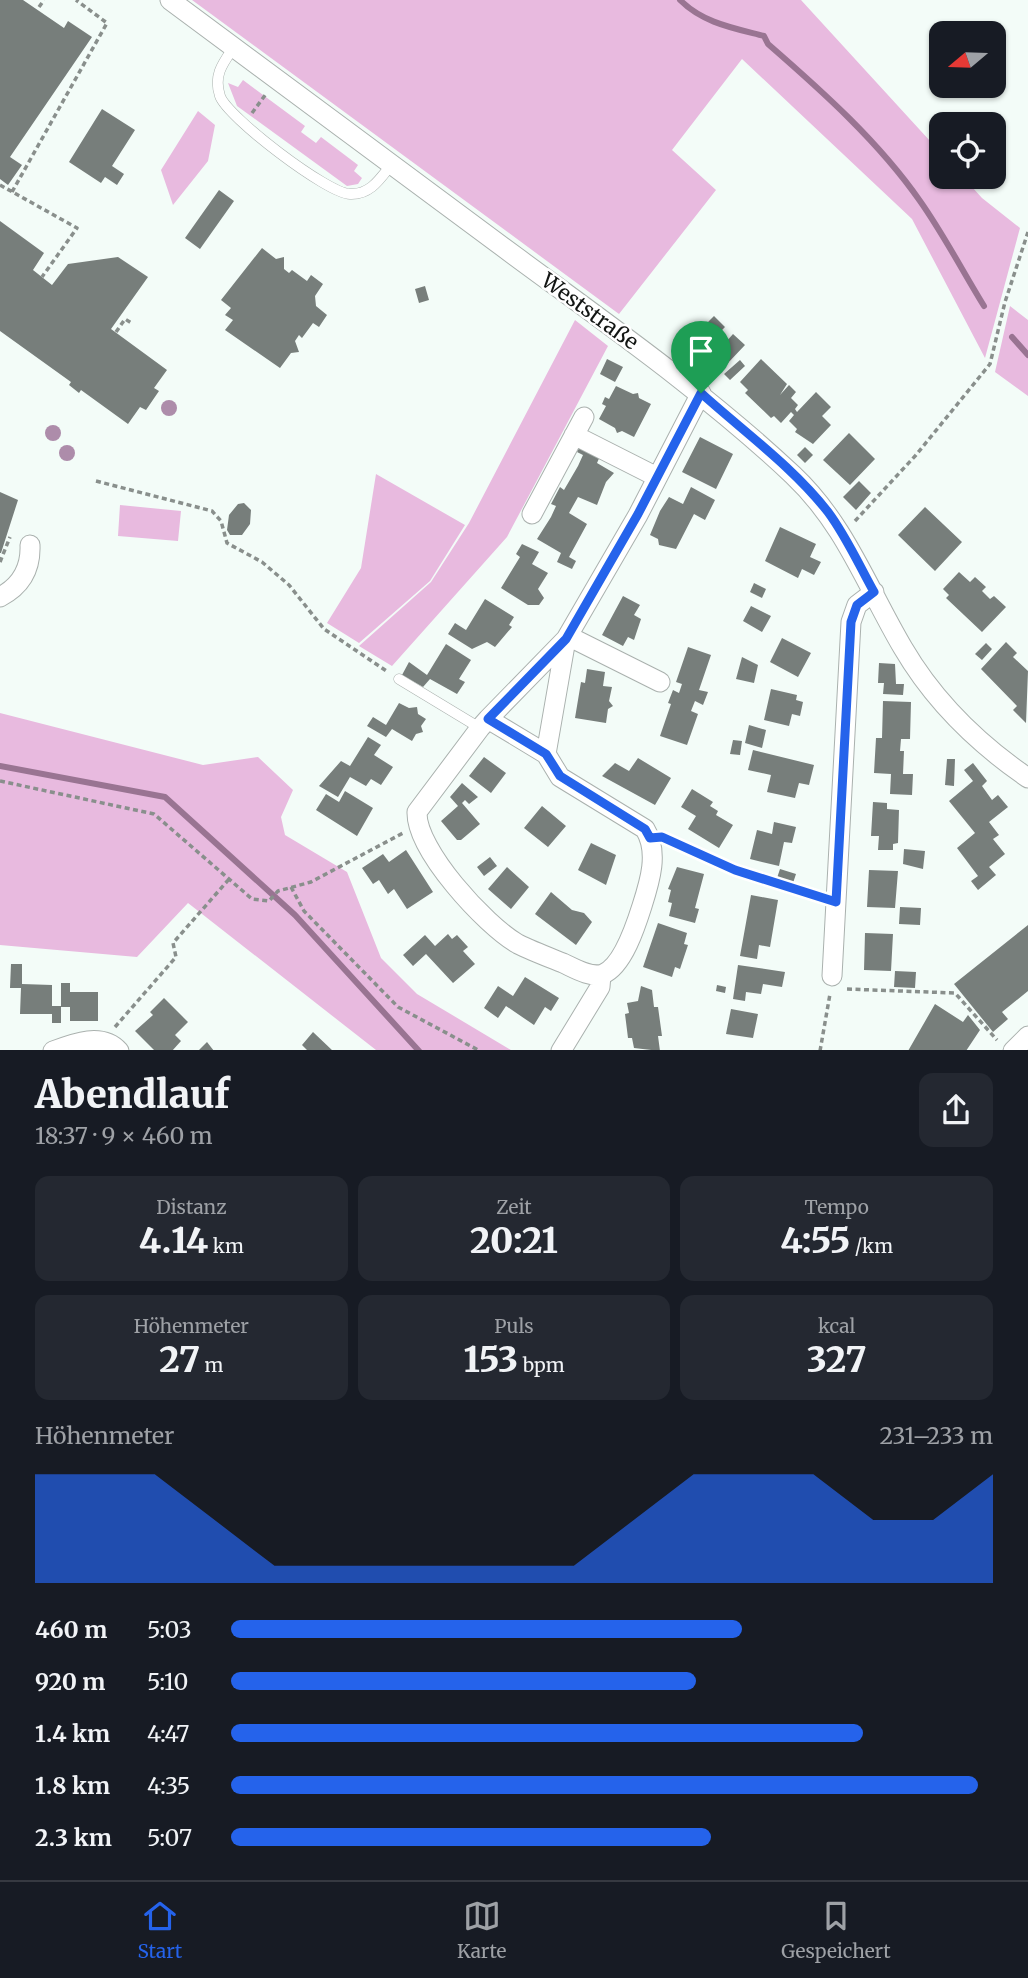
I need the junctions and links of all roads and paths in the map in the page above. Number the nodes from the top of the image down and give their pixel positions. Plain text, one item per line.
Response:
1 (44, 0) edge
2 (76, 0) edge
3 (170, 0) edge
4 (39, 7) dead end
5 (234, 47) junction
6 (276, 79) junction
7 (244, 123) junction
8 (391, 165) junction
9 (0, 185) edge
10 (12, 192) junction
11 (1028, 232) edge
12 (42, 277) dead end
13 (133, 324) dead end
14 (116, 332) dead end
15 (701, 393) junction
16 (584, 416) dead end
17 (575, 435) junction
18 (657, 477) junction
19 (96, 481) dead end
20 (532, 514) dead end
21 (843, 534) junction
22 (10, 537) dead end
23 (30, 545) dead end
24 (0, 562) edge
25 (874, 592) junction
26 (0, 597) edge
27 (567, 637) junction
28 (399, 679) joint
29 (660, 682) dead end
30 (484, 723) junction
31 (546, 754) junction
32 (1028, 778) edge
33 (0, 782) edge
34 (416, 825) junction
35 (650, 838) junction
36 (680, 845) joint
37 (230, 878) junction
38 (291, 887) junction
39 (836, 902) junction
40 (601, 975) junction
41 (836, 984) junction
42 (1028, 1036) edge
43 (113, 1046) edge
44 (1005, 1046) edge
45 (56, 1050) edge
46 (478, 1050) edge
47 (562, 1050) edge
48 (820, 1050) edge

1 - 4 path
2 - 10 path
3 - 5 street, Weststraße
5 - 6 street, Weststraße
5 - 7 lane
6 - 7 path
6 - 8 street, Weststraße
7 - 8 lane
8 - 15 street, Weststraße
9 - 10 path
10 - 12 path
11 - 21 path
13 - 14 path
15 - 18 street
15 - 21 street, Weststraße
16 - 17 street
17 - 18 street
17 - 20 street
18 - 27 street
19 - 28 path
21 - 25 street, Weststraße
22 - 24 path
23 - 26 street
25 - 32 street, Weststraße
25 - 39 street
27 - 29 street
27 - 30 street
27 - 31 street
28 - 30 lane
30 - 31 street
30 - 34 street
31 - 35 street
33 - 37 path
34 - 38 path
34 - 40 street
35 - 36 lane
35 - 40 street
36 - 39 path
37 - 38 path
37 - 43 path
38 - 46 path
39 - 41 street
40 - 47 street
41 - 44 path
41 - 48 path
42 - 44 street
43 - 45 street

